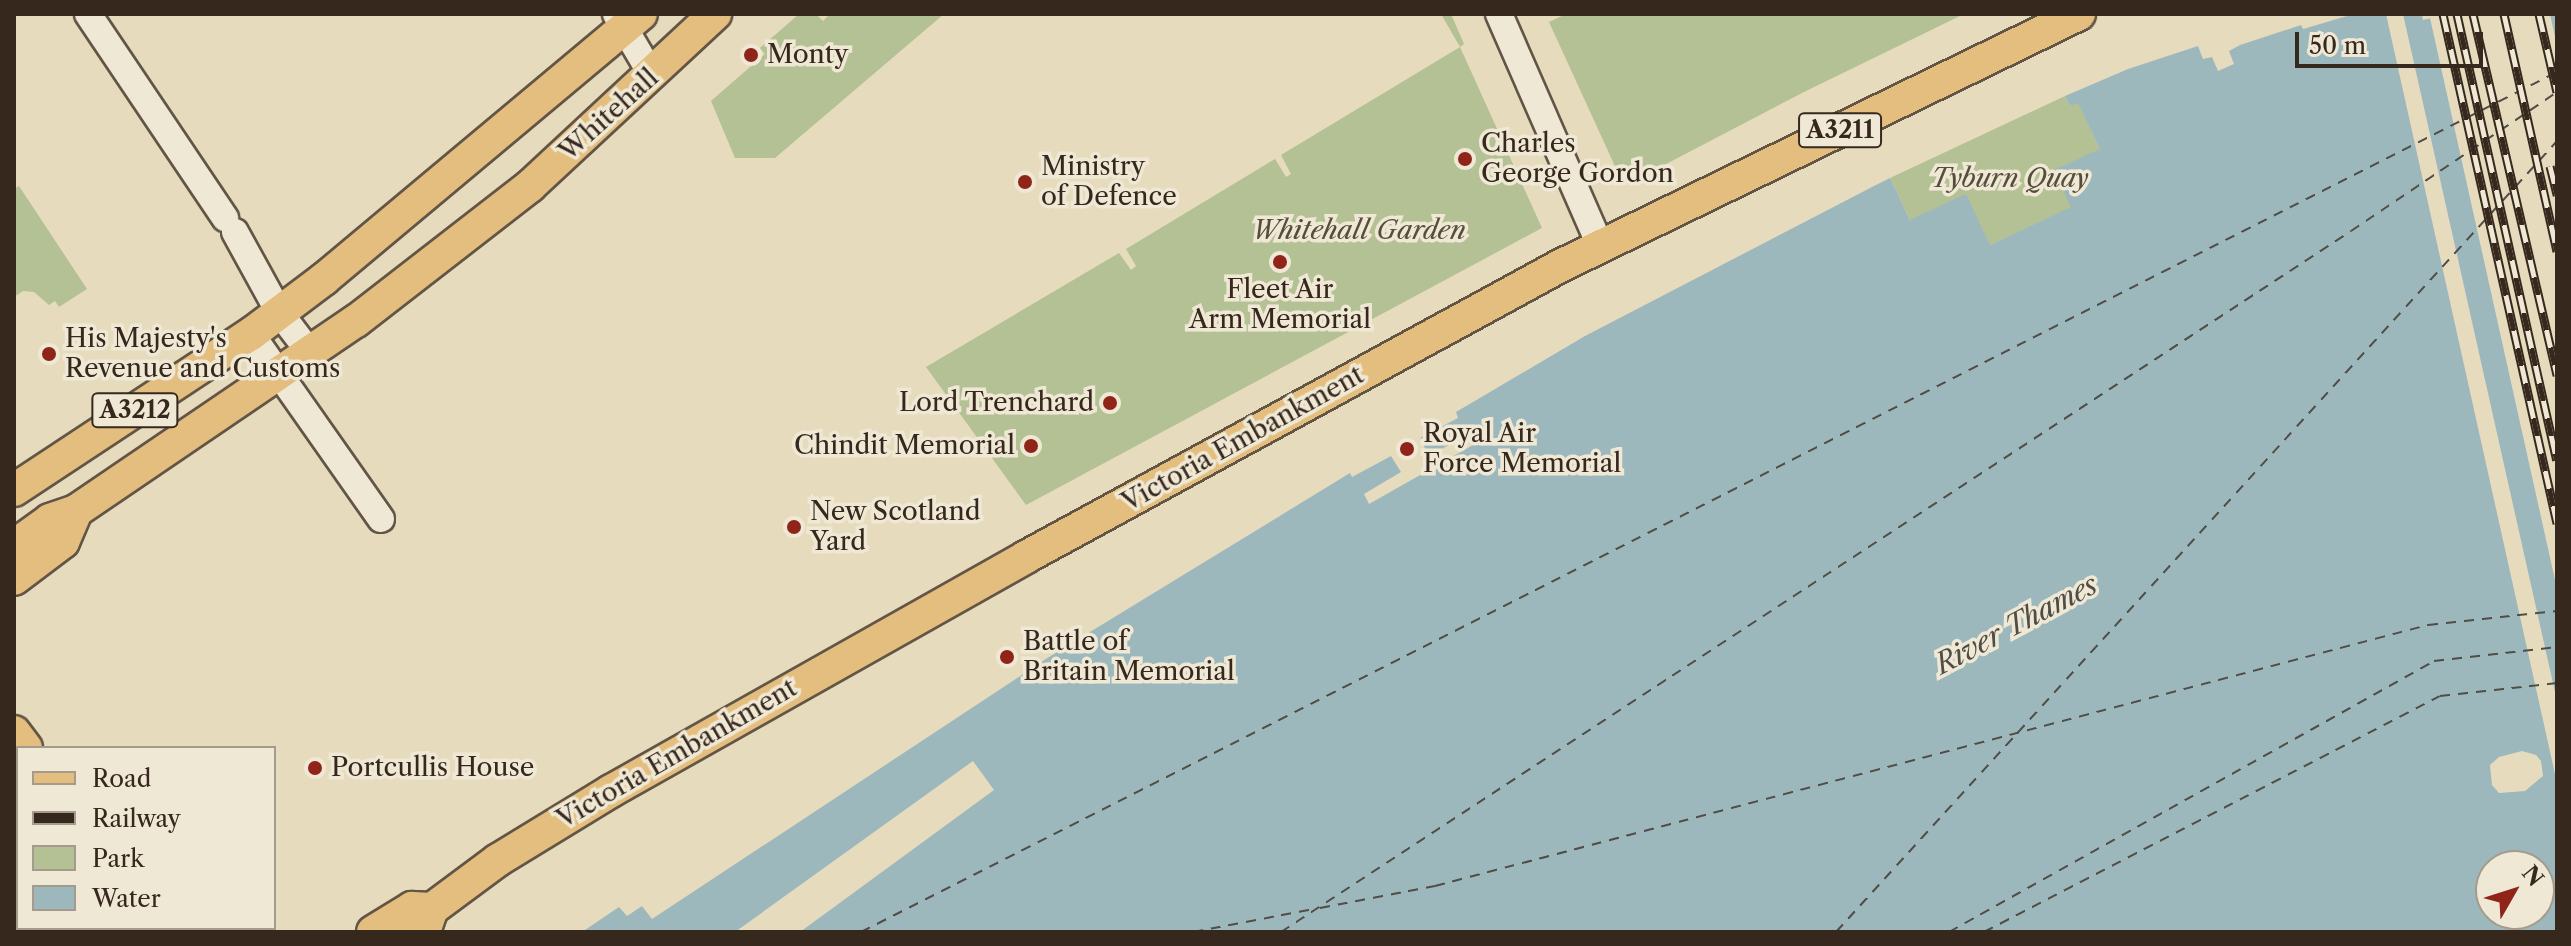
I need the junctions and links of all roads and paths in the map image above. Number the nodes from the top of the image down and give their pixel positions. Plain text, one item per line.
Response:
1 (88, 14) edge
2 (715, 14) edge
3 (1499, 14) edge
4 (2079, 14) edge
5 (628, 18) edge
6 (652, 75) junction
7 (1600, 245) junction
8 (279, 312) junction
9 (251, 334) junction
10 (311, 354) junction
11 (278, 374) junction
12 (14, 490) edge
13 (76, 511) junction
14 (381, 519) dead end
15 (14, 546) edge
16 (14, 579) edge
17 (426, 920) edge
18 (373, 932) edge

1 - 8 street
2 - 6 main road, Whitehall / A3212
3 - 7 street
4 - 7 main road, Victoria Embankment / A3211
5 - 6 street
5 - 8 main road, Whitehall / A3212
6 - 10 main road, Whitehall / A3212
7 - 17 main road, Victoria Embankment / A3211
8 - 9 main road, A3212
8 - 10 street
9 - 11 street
9 - 12 main road, A3212
10 - 11 main road, A3212
11 - 13 main road, A3212
11 - 14 street
13 - 15 main road, A3212
13 - 16 main road, A3212
17 - 18 main road, Victoria Embankment / A3211

